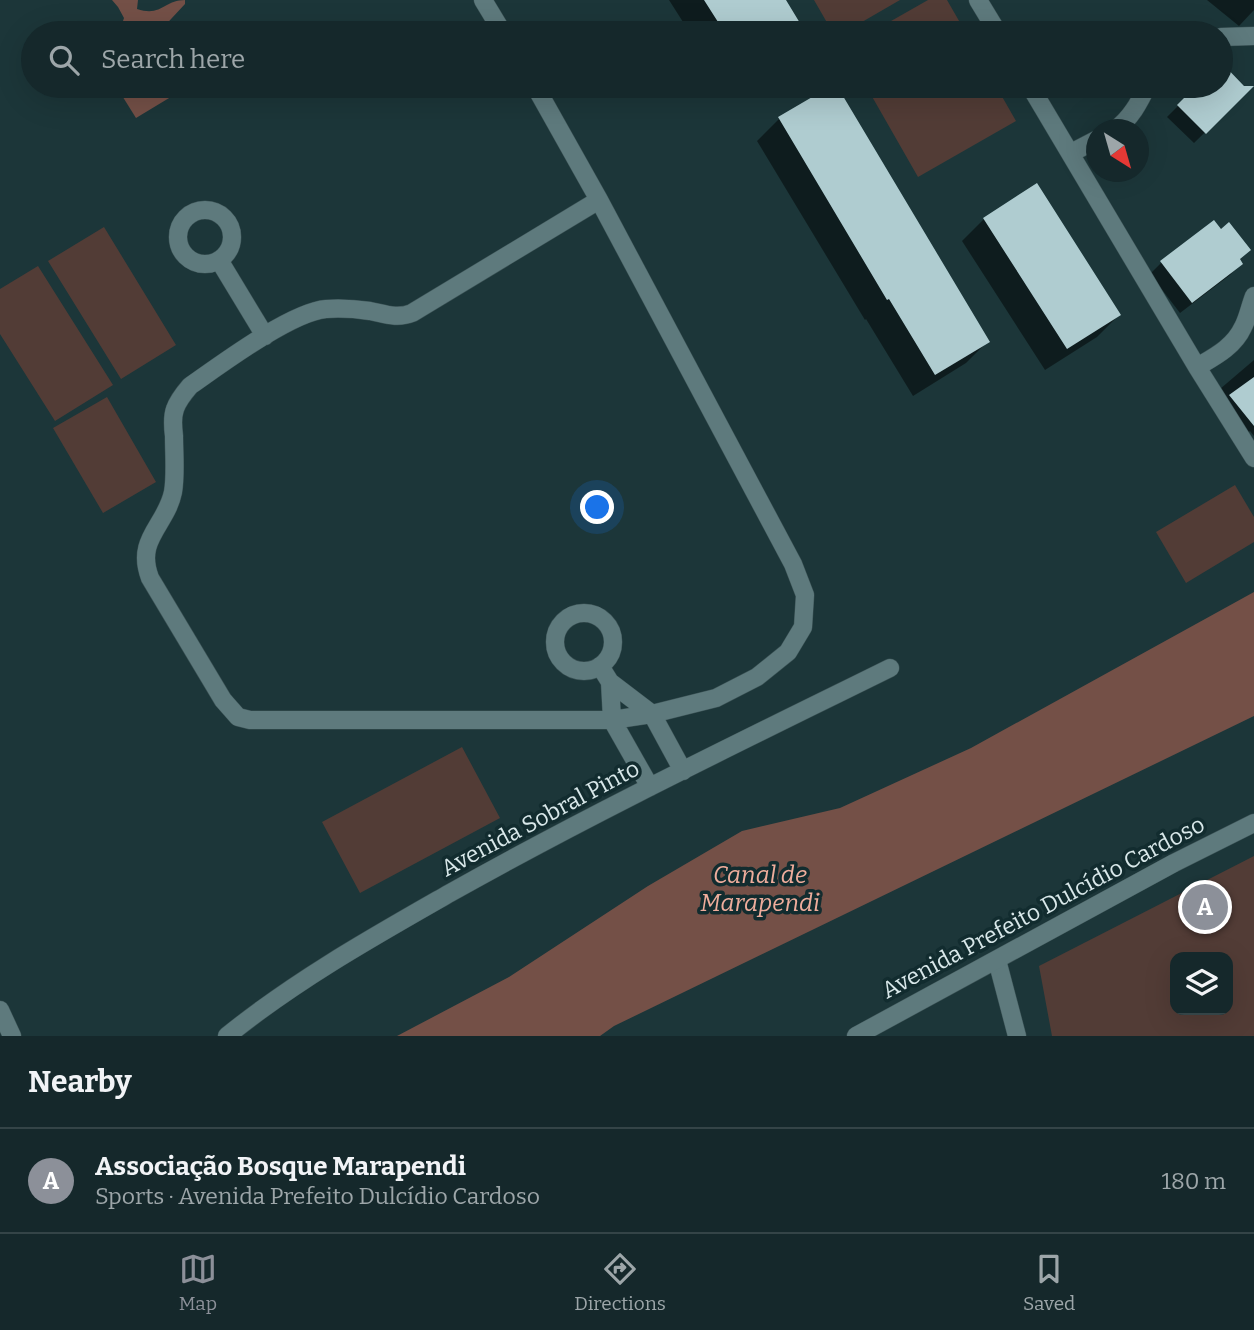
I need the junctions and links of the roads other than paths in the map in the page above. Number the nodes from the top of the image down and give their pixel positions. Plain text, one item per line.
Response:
1 (484, 0) edge
2 (978, 0) edge
3 (496, 21) edge
4 (991, 21) edge
5 (1254, 36) edge
6 (1233, 37) edge
7 (542, 98) edge
8 (1038, 98) edge
9 (1142, 98) edge
10 (1127, 119) edge
11 (1086, 146) edge
12 (1072, 153) junction
13 (599, 200) junction
14 (219, 260) dead end
15 (1254, 296) edge
16 (265, 336) junction
17 (1197, 367) junction
18 (1254, 458) edge
19 (600, 666) dead end
20 (890, 668) dead end
21 (610, 682) junction
22 (652, 714) junction
23 (612, 720) junction
24 (682, 771) junction
25 (650, 787) junction
26 (1254, 823) edge
27 (997, 960) junction
28 (0, 1010) edge
29 (12, 1036) edge
30 (227, 1036) edge
31 (856, 1036) edge
32 (1017, 1036) edge

1 - 3 street
2 - 4 street
5 - 6 street
7 - 13 street
8 - 12 street
9 - 10 street
11 - 12 street
12 - 17 street
13 - 16 street
13 - 22 street
14 - 16 street
15 - 17 street
16 - 23 street
17 - 18 street
19 - 21 street
20 - 24 street, Avenida Sobral Pinto
21 - 22 street
21 - 23 street
22 - 23 street
22 - 24 street
23 - 25 street
24 - 25 street, Avenida Sobral Pinto
25 - 30 street, Avenida Sobral Pinto
26 - 27 street, Avenida Prefeito Dulcídio Cardoso
27 - 31 street, Avenida Prefeito Dulcídio Cardoso
27 - 32 street
28 - 29 street

